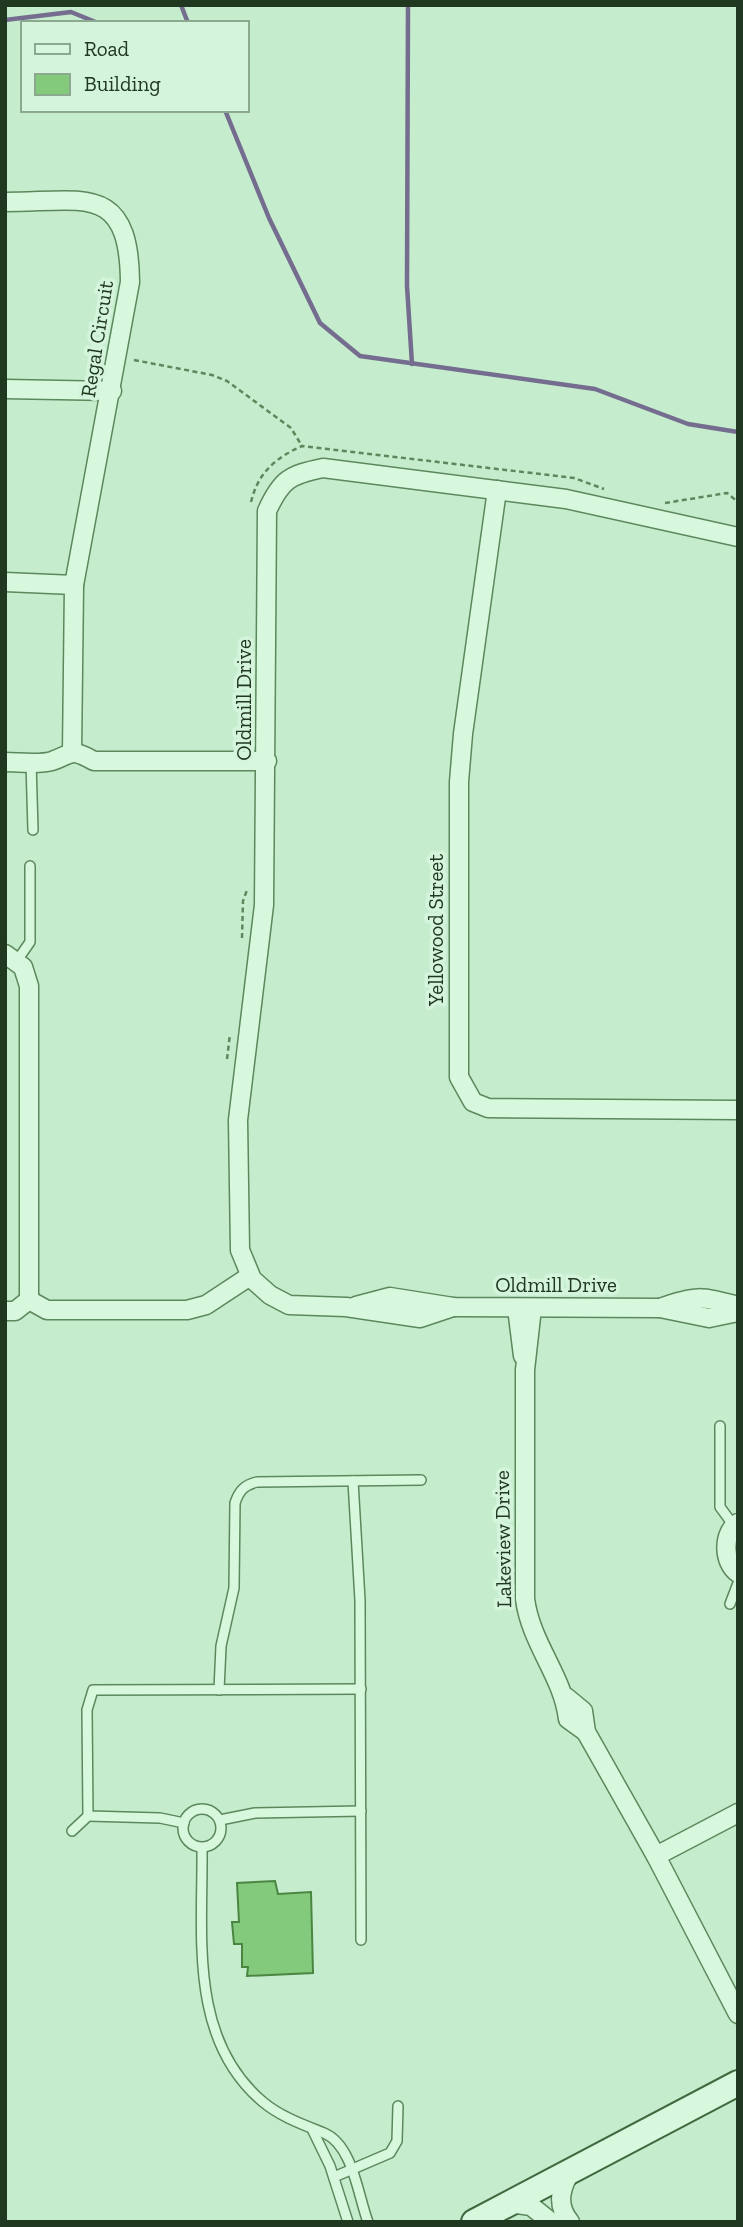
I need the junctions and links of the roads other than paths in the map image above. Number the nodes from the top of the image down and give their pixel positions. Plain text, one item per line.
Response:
1 (5, 202) edge
2 (5, 389) edge
3 (112, 391) junction
4 (497, 490) junction
5 (738, 537) edge
6 (5, 582) edge
7 (74, 585) junction
8 (72, 753) junction
9 (267, 761) junction
10 (5, 762) edge
11 (31, 762) junction
12 (33, 830) dead end
13 (30, 866) dead end
14 (11, 958) edge
15 (738, 1110) edge
16 (250, 1276) junction
17 (29, 1300) junction
18 (738, 1306) edge
19 (525, 1308) junction
20 (660, 1308) junction
21 (5, 1311) edge
22 (738, 1312) edge
23 (720, 1426) dead end
24 (421, 1480) dead end
25 (353, 1481) junction
26 (736, 1524) edge
27 (738, 1573) edge
28 (738, 1583) edge
29 (730, 1604) dead end
30 (219, 1689) junction
31 (361, 1689) junction
32 (361, 1811) junction
33 (738, 1813) edge
34 (88, 1816) junction
35 (220, 1820) junction
36 (184, 1823) junction
37 (72, 1831) dead end
38 (202, 1848) junction
39 (656, 1856) junction
40 (361, 1940) dead end
41 (737, 2011) edge
42 (738, 2072) edge
43 (738, 2083) edge
44 (715, 2095) junction
45 (398, 2106) dead end
46 (313, 2132) junction
47 (573, 2168) junction
48 (351, 2170) junction
49 (334, 2177) junction
50 (506, 2203) junction
51 (348, 2222) edge
52 (368, 2222) edge
53 (474, 2222) edge
54 (551, 2222) edge
55 (570, 2222) edge

1 - 3 street, Regal Circuit
2 - 3 street
3 - 7 street, Regal Circuit
4 - 5 street, Oldmill Drive
4 - 9 street, Oldmill Drive
4 - 15 street, Yellowood Street
6 - 7 street
7 - 8 street, Regal Circuit
8 - 9 street
8 - 11 street
9 - 16 street, Oldmill Drive
10 - 11 street
11 - 12 lane
13 - 14 lane
14 - 17 street
16 - 17 street
16 - 19 street, Oldmill Drive
17 - 21 street
18 - 20 street, Oldmill Drive
19 - 20 street, Oldmill Drive
19 - 39 street, Lakeview Drive
20 - 22 street, Oldmill Drive
23 - 26 lane
24 - 25 lane
25 - 30 lane
25 - 31 lane
26 - 27 street
28 - 29 lane
30 - 31 lane
30 - 34 lane
31 - 32 lane
32 - 35 lane
32 - 40 lane
33 - 39 street
34 - 36 lane
34 - 37 lane
35 - 36 lane
35 - 38 lane
36 - 38 lane
38 - 46 lane
39 - 41 street, Lakeview Drive
42 - 44 street
43 - 44 main road
44 - 47 main road
45 - 48 lane
46 - 48 lane
46 - 49 lane
47 - 50 main road
47 - 55 street
48 - 49 lane
48 - 52 lane
49 - 51 lane
50 - 53 main road
50 - 54 street

